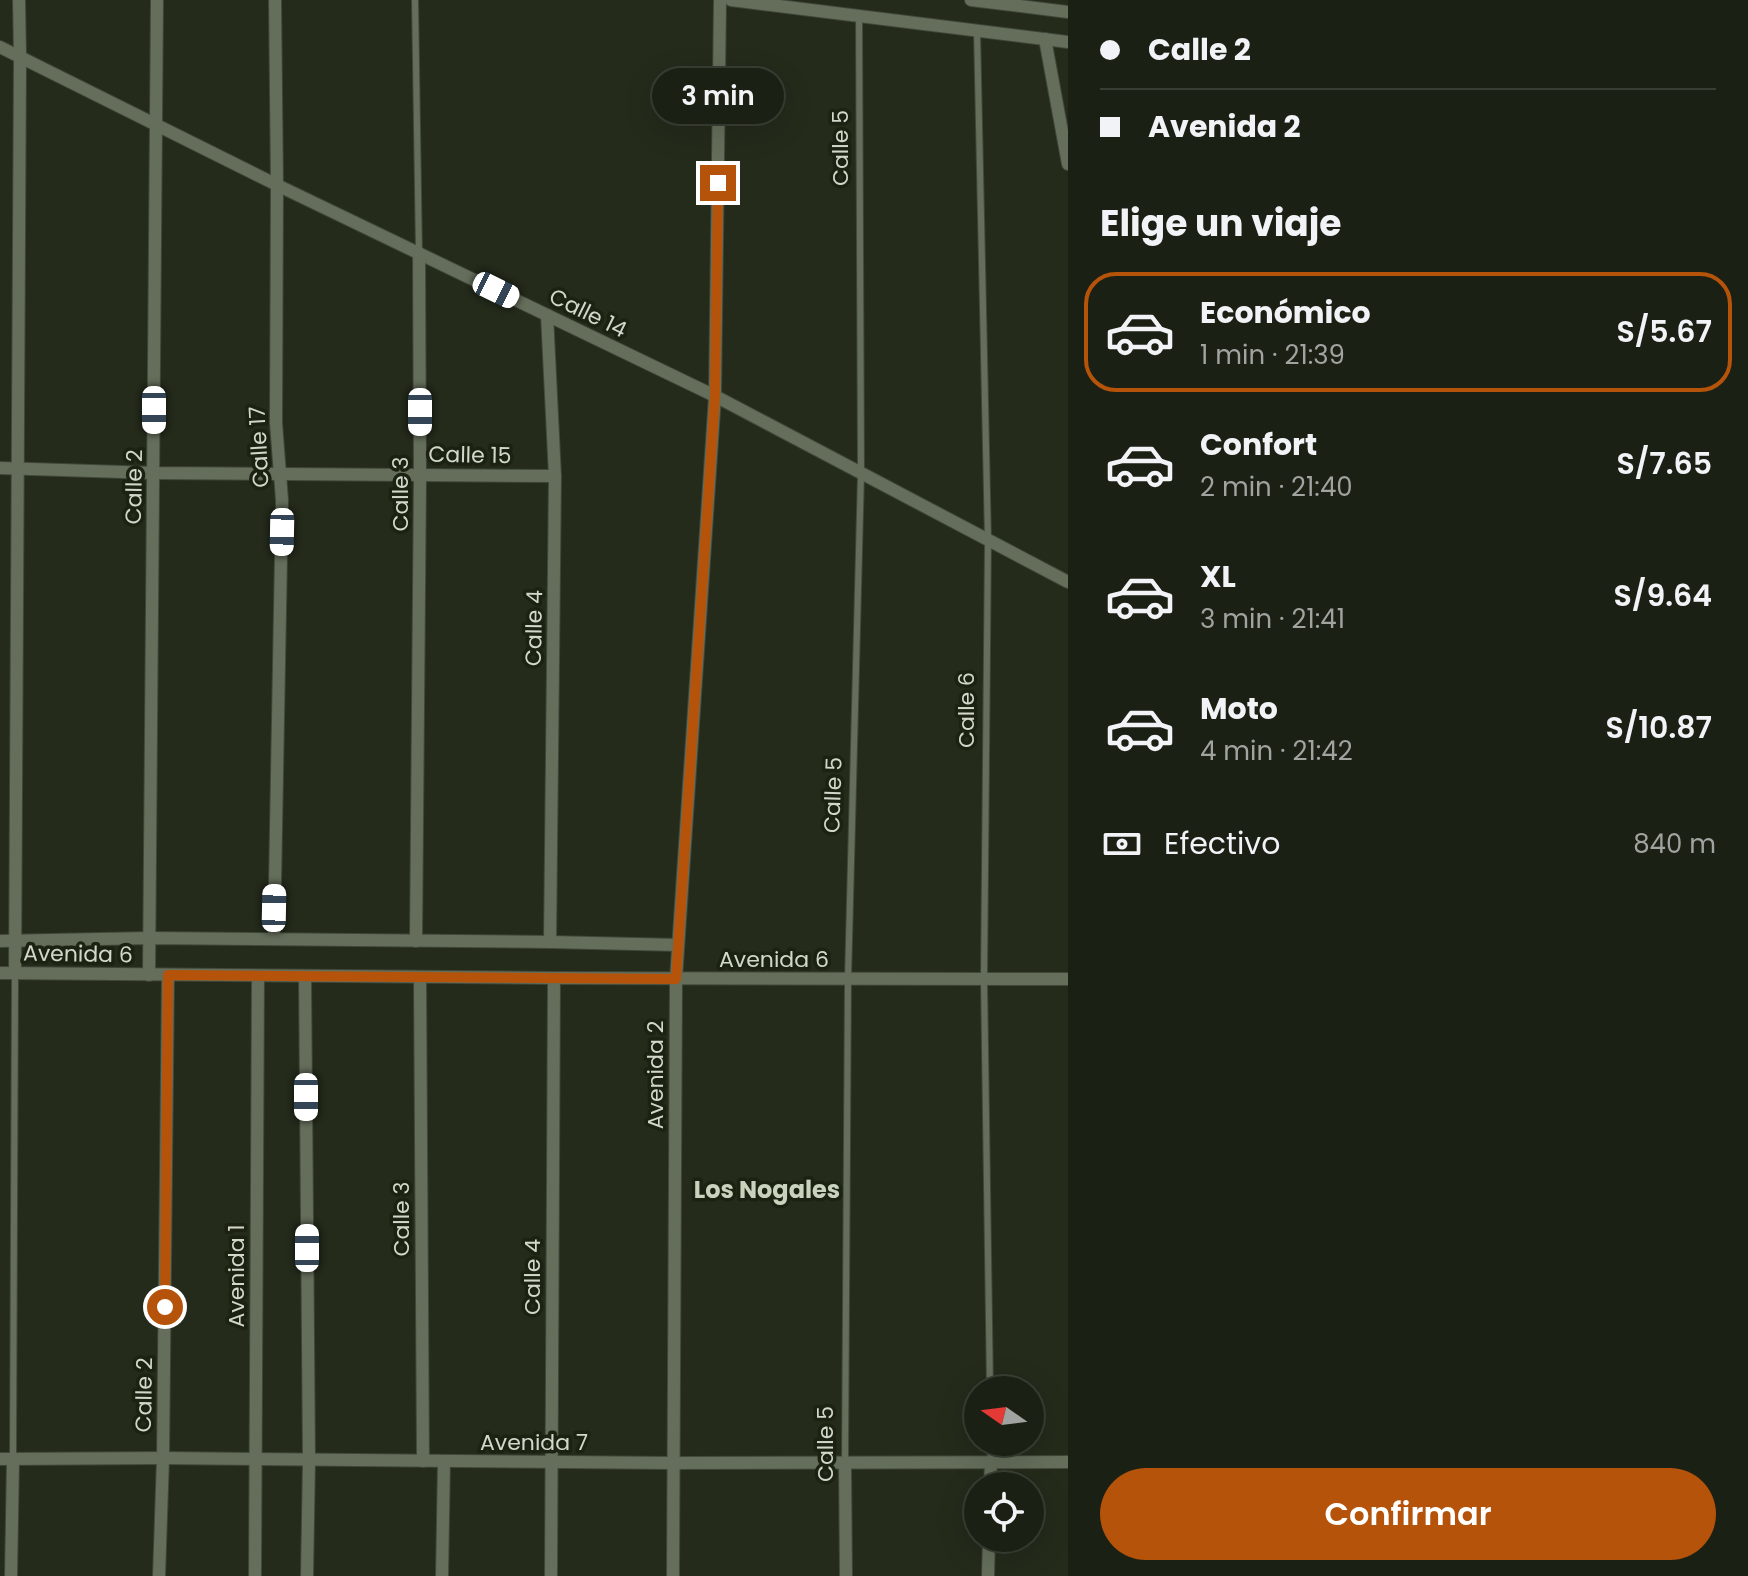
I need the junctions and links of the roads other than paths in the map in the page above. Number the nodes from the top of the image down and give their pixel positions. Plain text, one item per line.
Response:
1 (19, 0) edge
2 (157, 0) edge
3 (275, 0) edge
4 (415, 0) edge
5 (720, 0) edge
6 (731, 0) edge
7 (971, 0) edge
8 (766, 2) edge
9 (1068, 12) edge
10 (859, 16) junction
11 (977, 31) junction
12 (1045, 39) junction
13 (1068, 42) edge
14 (0, 47) edge
15 (20, 56) junction
16 (157, 125) junction
17 (1068, 164) edge
18 (277, 185) junction
19 (419, 253) junction
20 (547, 315) junction
21 (715, 396) junction
22 (0, 468) edge
23 (18, 468) junction
24 (154, 473) junction
25 (861, 473) junction
26 (279, 474) junction
27 (420, 475) junction
28 (555, 476) junction
29 (988, 540) junction
30 (1068, 582) edge
31 (150, 938) junction
32 (274, 939) junction
33 (0, 941) edge
34 (15, 941) junction
35 (416, 941) junction
36 (550, 942) junction
37 (678, 945) junction
38 (0, 973) edge
39 (15, 974) junction
40 (149, 975) junction
41 (168, 975) junction
42 (258, 976) junction
43 (305, 976) junction
44 (420, 977) junction
45 (554, 978) junction
46 (676, 979) junction
47 (848, 979) junction
48 (984, 979) junction
49 (1068, 979) edge
50 (990, 1376) edge
51 (991, 1456) edge
52 (163, 1458) junction
53 (6, 1459) edge
54 (255, 1460) junction
55 (309, 1460) junction
56 (423, 1461) junction
57 (444, 1461) junction
58 (552, 1462) junction
59 (991, 1462) junction
60 (1068, 1462) edge
61 (672, 1463) junction
62 (845, 1463) junction
63 (991, 1472) edge
64 (989, 1552) edge
65 (11, 1576) edge
66 (159, 1576) edge
67 (255, 1576) edge
68 (307, 1576) edge
69 (442, 1576) edge
70 (551, 1576) edge
71 (673, 1576) edge
72 (846, 1576) edge
73 (988, 1576) edge

1 - 15 street
2 - 16 street, Calle 2
3 - 18 street, Calle 17
4 - 19 lane, Calle 3
5 - 21 street, Avenida 2
6 - 8 street
7 - 9 street
8 - 10 street
10 - 11 street
10 - 25 lane, Calle 5
11 - 12 street
11 - 29 lane, Calle 6
12 - 13 street
12 - 17 street
14 - 15 street, Calle 14
15 - 16 street, Calle 14
15 - 23 street
16 - 18 street, Calle 14
16 - 24 street, Calle 2
18 - 19 street, Calle 14
18 - 26 street, Calle 17
19 - 20 street, Calle 14
19 - 27 street, Calle 3
20 - 21 street, Calle 14
20 - 28 street, Calle 4
21 - 25 street, Calle 14
21 - 37 street, Avenida 2
22 - 23 street, Calle 15
23 - 24 street, Calle 15
23 - 34 street
24 - 26 street, Calle 15
24 - 31 street, Calle 2
25 - 29 street, Calle 14
25 - 47 lane, Calle 5
26 - 27 street, Calle 15
26 - 32 street, Calle 17
27 - 28 street, Calle 15
27 - 35 street, Calle 3
28 - 36 street, Calle 4
29 - 30 street, Calle 14
29 - 48 lane, Calle 6
31 - 32 street, Avenida 6
31 - 34 street, Avenida 6
31 - 40 street, Calle 2
32 - 35 street, Avenida 6
33 - 34 street, Avenida 6
34 - 39 street
35 - 36 street, Avenida 6
36 - 37 street, Avenida 6
37 - 46 street, Avenida 2
38 - 39 street, Avenida 6
39 - 40 street, Avenida 6
39 - 53 lane
40 - 41 street, Avenida 6
41 - 42 street, Avenida 6
41 - 52 street, Calle 2
42 - 43 street, Avenida 6
42 - 54 street, Avenida 1
43 - 44 street, Avenida 6
43 - 55 street
44 - 45 street, Avenida 6
44 - 56 street, Calle 3
45 - 46 street, Avenida 6
45 - 58 street, Calle 4
46 - 47 street, Avenida 6
46 - 61 street, Avenida 2
47 - 48 street, Avenida 6
47 - 62 lane, Calle 5
48 - 49 street, Avenida 6
48 - 50 lane, Calle 6
51 - 59 lane
52 - 53 street, Avenida 7
52 - 54 street, Avenida 7
52 - 66 street, Calle 2
53 - 65 street
54 - 55 street, Avenida 7
54 - 67 street, Avenida 1
55 - 56 street, Avenida 7
55 - 68 street
56 - 57 street, Avenida 7
57 - 58 street, Avenida 7
57 - 69 street
58 - 61 street, Avenida 7
58 - 70 street, Calle 4
59 - 60 street, Avenida 7
59 - 62 street, Avenida 7
59 - 63 street
61 - 62 street, Avenida 7
61 - 71 street, Avenida 2
62 - 72 street, Calle 5
64 - 73 street

